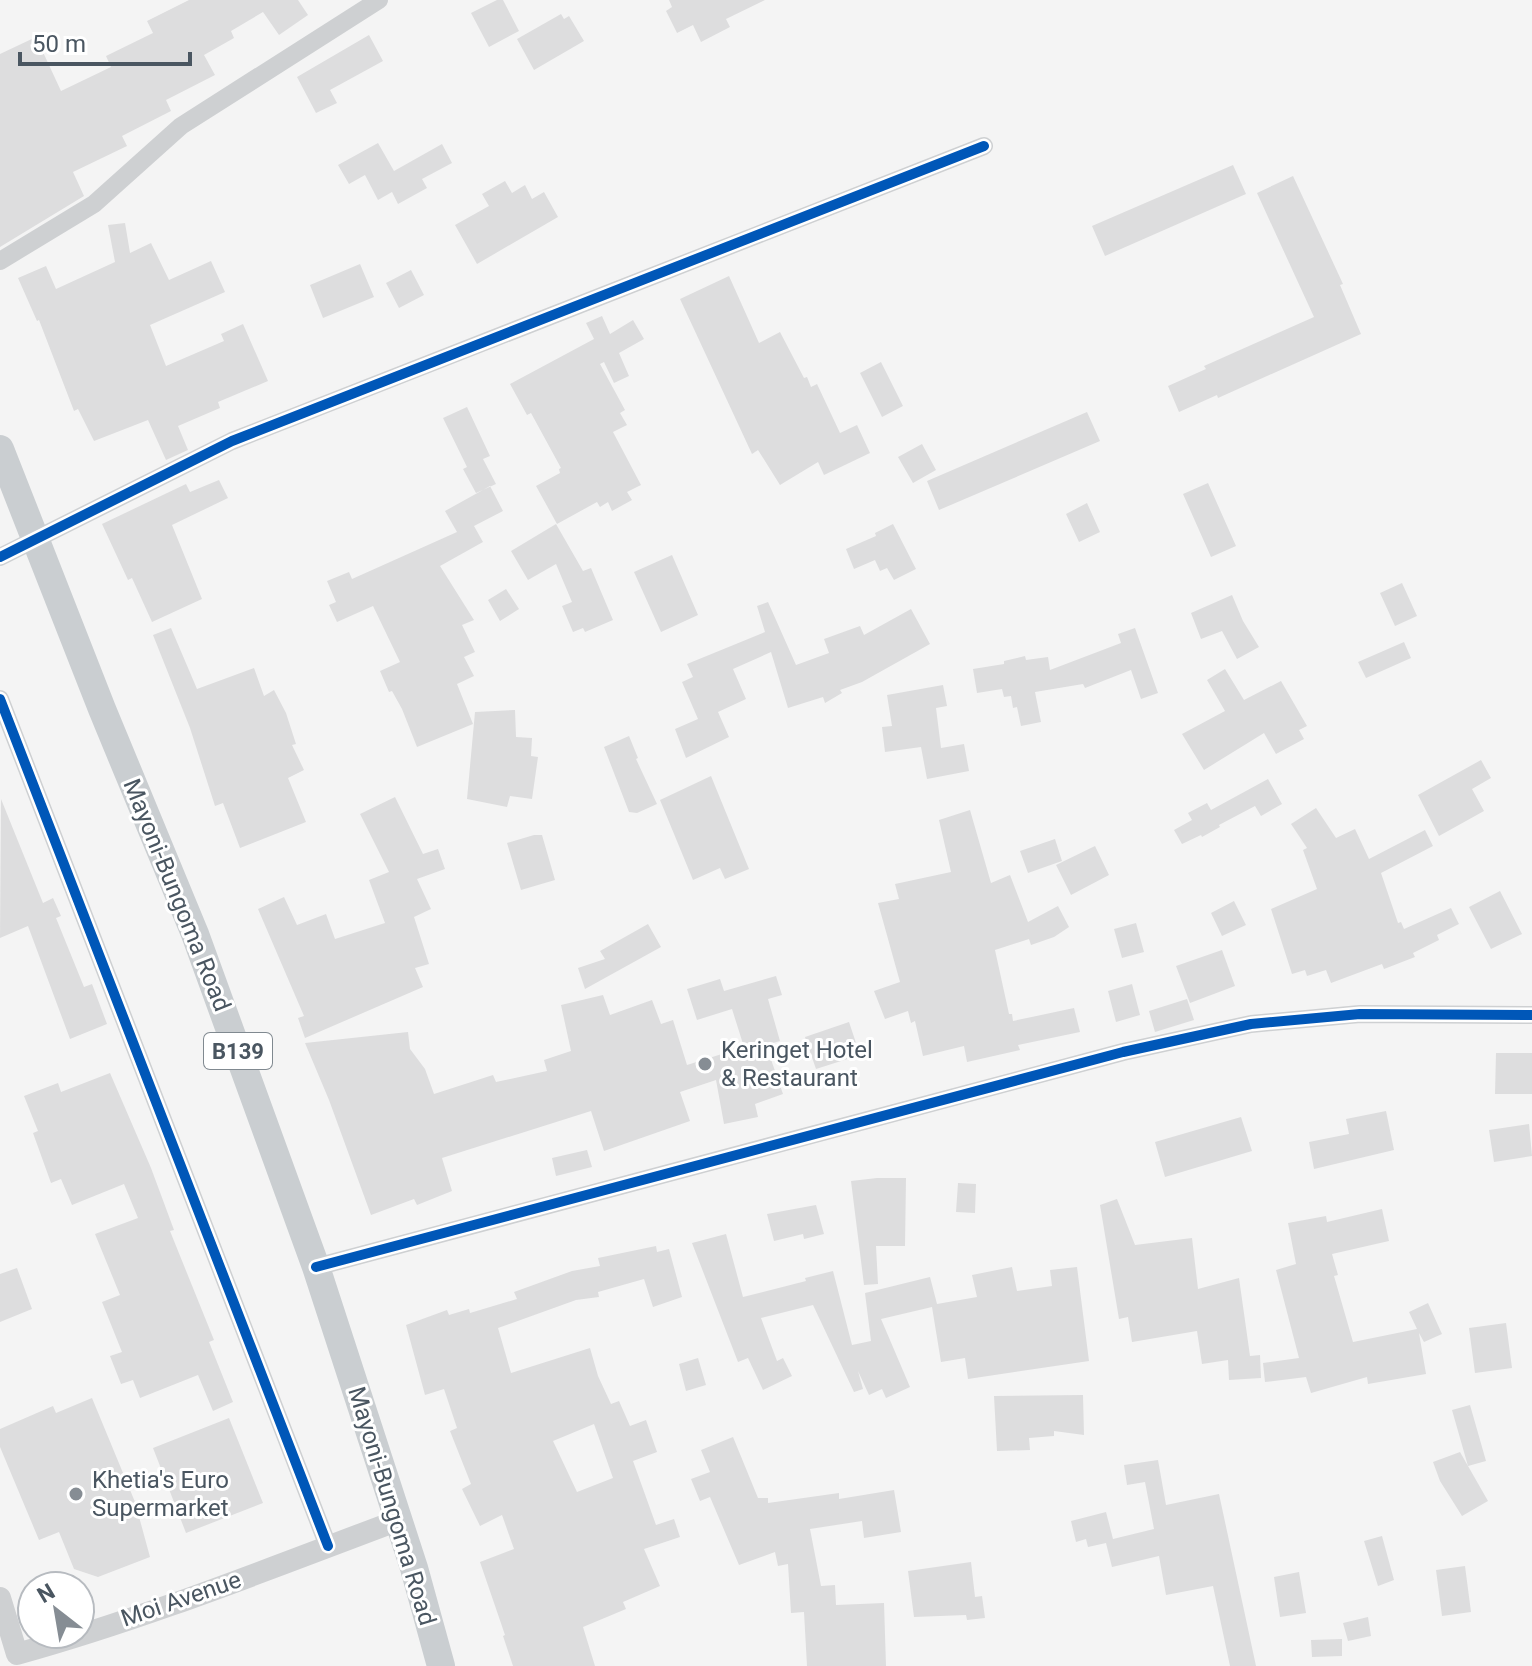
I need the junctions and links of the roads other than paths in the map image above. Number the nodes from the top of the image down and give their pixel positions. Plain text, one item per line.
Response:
1 (379, 0) edge
2 (984, 146) dead end
3 (0, 261) edge
4 (0, 449) edge
5 (36, 539) junction
6 (0, 557) edge
7 (0, 699) edge
8 (1532, 1015) edge
9 (316, 1267) junction
10 (399, 1520) junction
11 (328, 1546) junction
12 (0, 1598) edge
13 (8, 1658) edge
14 (441, 1666) edge

1 - 3 street
2 - 5 street
4 - 5 main road, Mayoni-Bungoma Road / B139
5 - 6 street
5 - 9 main road, Mayoni-Bungoma Road / B139
7 - 11 street
8 - 9 street
9 - 10 main road, Mayoni-Bungoma Road / B139
10 - 11 street, Moi Avenue
10 - 14 main road, Mayoni-Bungoma Road / B139
11 - 13 street, Moi Avenue
12 - 13 street, Moi Avenue

